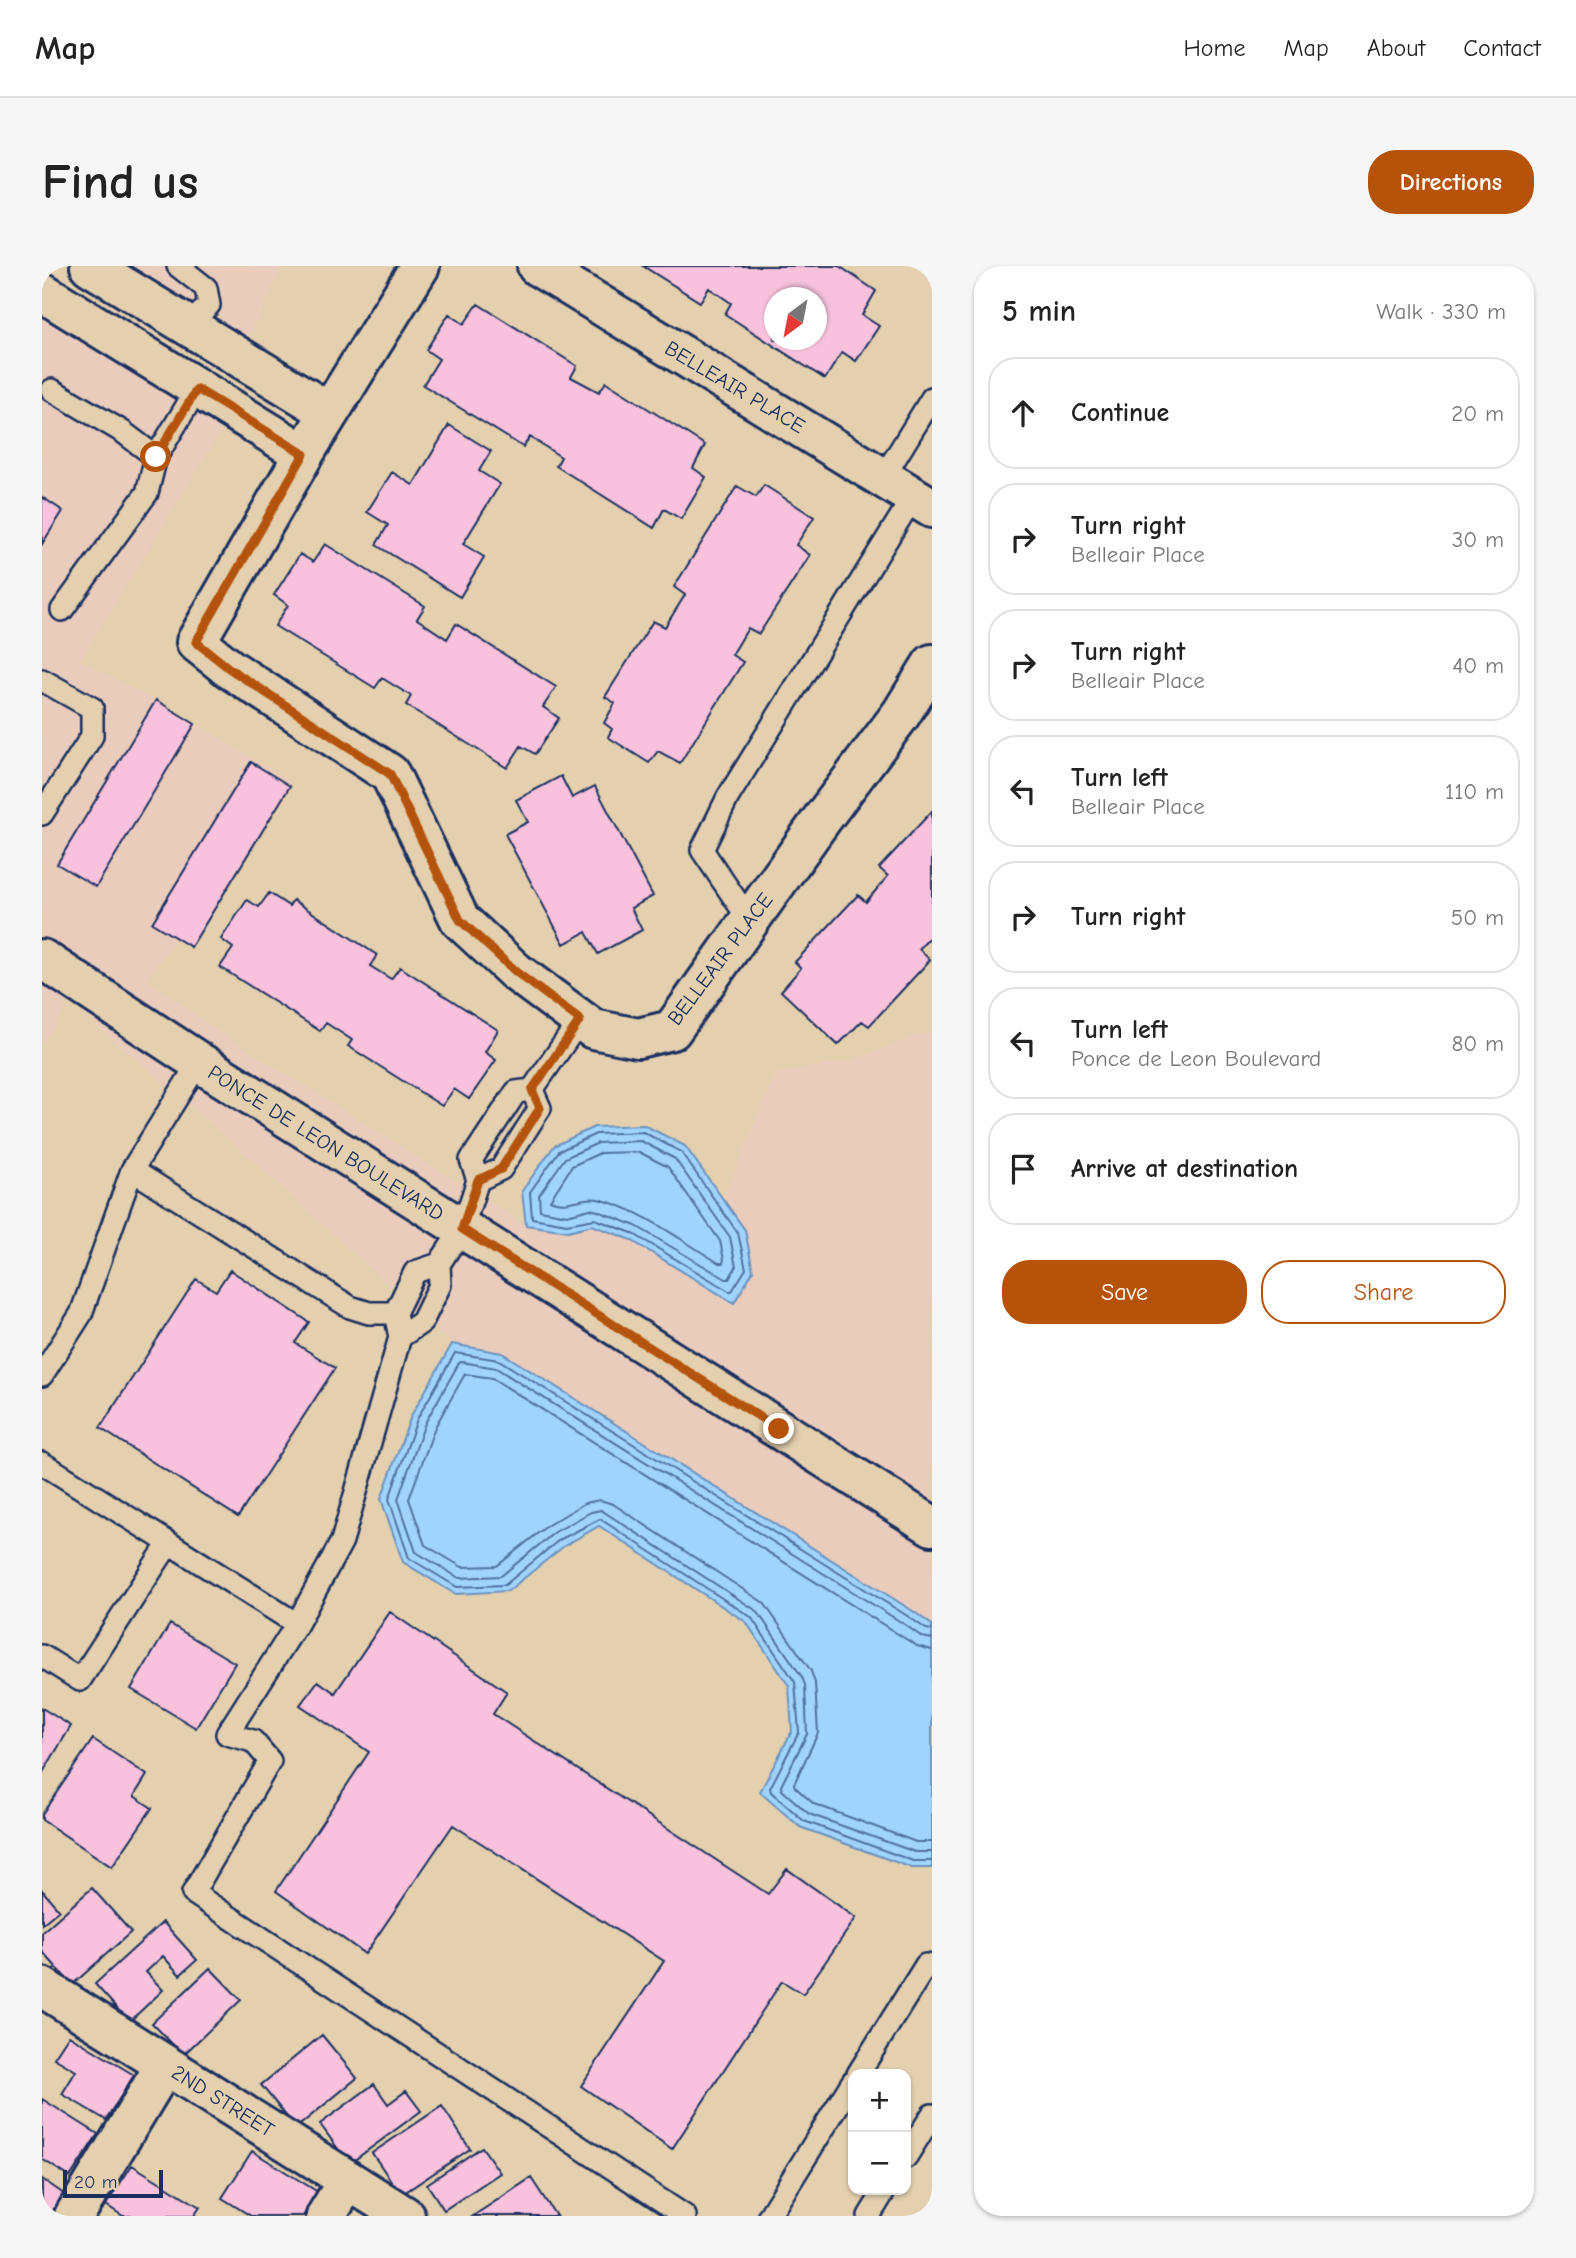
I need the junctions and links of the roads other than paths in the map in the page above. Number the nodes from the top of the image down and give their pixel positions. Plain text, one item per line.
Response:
1 (90, 266) edge
2 (178, 266) edge
3 (420, 266) edge
4 (537, 266) edge
5 (42, 292) edge
6 (188, 326) junction
7 (197, 389) junction
8 (45, 393) edge
9 (932, 398) edge
10 (329, 412) junction
11 (304, 454) junction
12 (156, 457) junction
13 (910, 494) edge
14 (61, 610) dead end
15 (932, 664) edge
16 (42, 680) edge
17 (42, 814) edge
18 (750, 921) junction
19 (42, 959) edge
20 (580, 1020) junction
21 (199, 1062) junction
22 (532, 1090) junction
23 (132, 1170) junction
24 (478, 1180) junction
25 (462, 1229) junction
26 (439, 1264) junction
27 (395, 1313) junction
28 (400, 1337) junction
29 (42, 1375) edge
30 (42, 1463) edge
31 (932, 1526) edge
32 (169, 1543) junction
33 (298, 1624) junction
34 (42, 1657) edge
35 (932, 1966) edge
36 (42, 1987) edge
37 (165, 2065) junction
38 (861, 2069) edge
39 (848, 2089) edge
40 (932, 2115) edge
41 (911, 2149) edge
42 (348, 2180) junction
43 (882, 2195) edge
44 (74, 2216) edge
45 (326, 2216) edge
46 (405, 2216) edge
47 (685, 2216) edge
48 (769, 2216) edge
49 (869, 2216) edge

1 - 6 street
2 - 6 lane
3 - 10 street, BELLEAIR PLACE
4 - 13 street, BELLEAIR PLACE
5 - 7 street
6 - 10 street
7 - 11 street
7 - 12 lane
8 - 12 lane
9 - 13 lane
10 - 11 street, BELLEAIR PLACE
11 - 20 street, BELLEAIR PLACE
12 - 14 lane
13 - 18 lane
15 - 18 street, BELLEAIR PLACE
16 - 17 lane
18 - 20 street, BELLEAIR PLACE
19 - 21 street, PONCE DE LEON BOULEVARD
20 - 22 lane
21 - 23 lane
21 - 25 street, PONCE DE LEON BOULEVARD
22 - 24 lane
22 - 24 lane
23 - 27 lane
23 - 29 lane
24 - 25 lane
25 - 26 lane
25 - 31 street, PONCE DE LEON BOULEVARD
26 - 27 lane
26 - 28 lane
27 - 28 lane
28 - 33 lane
30 - 32 lane
32 - 33 lane
32 - 34 lane
33 - 47 lane
35 - 38 lane
36 - 37 street, 2ND STREET
37 - 42 street, 2ND STREET
37 - 44 street
39 - 48 lane
40 - 41 lane
42 - 45 street
42 - 46 street, 2ND STREET
43 - 49 lane

